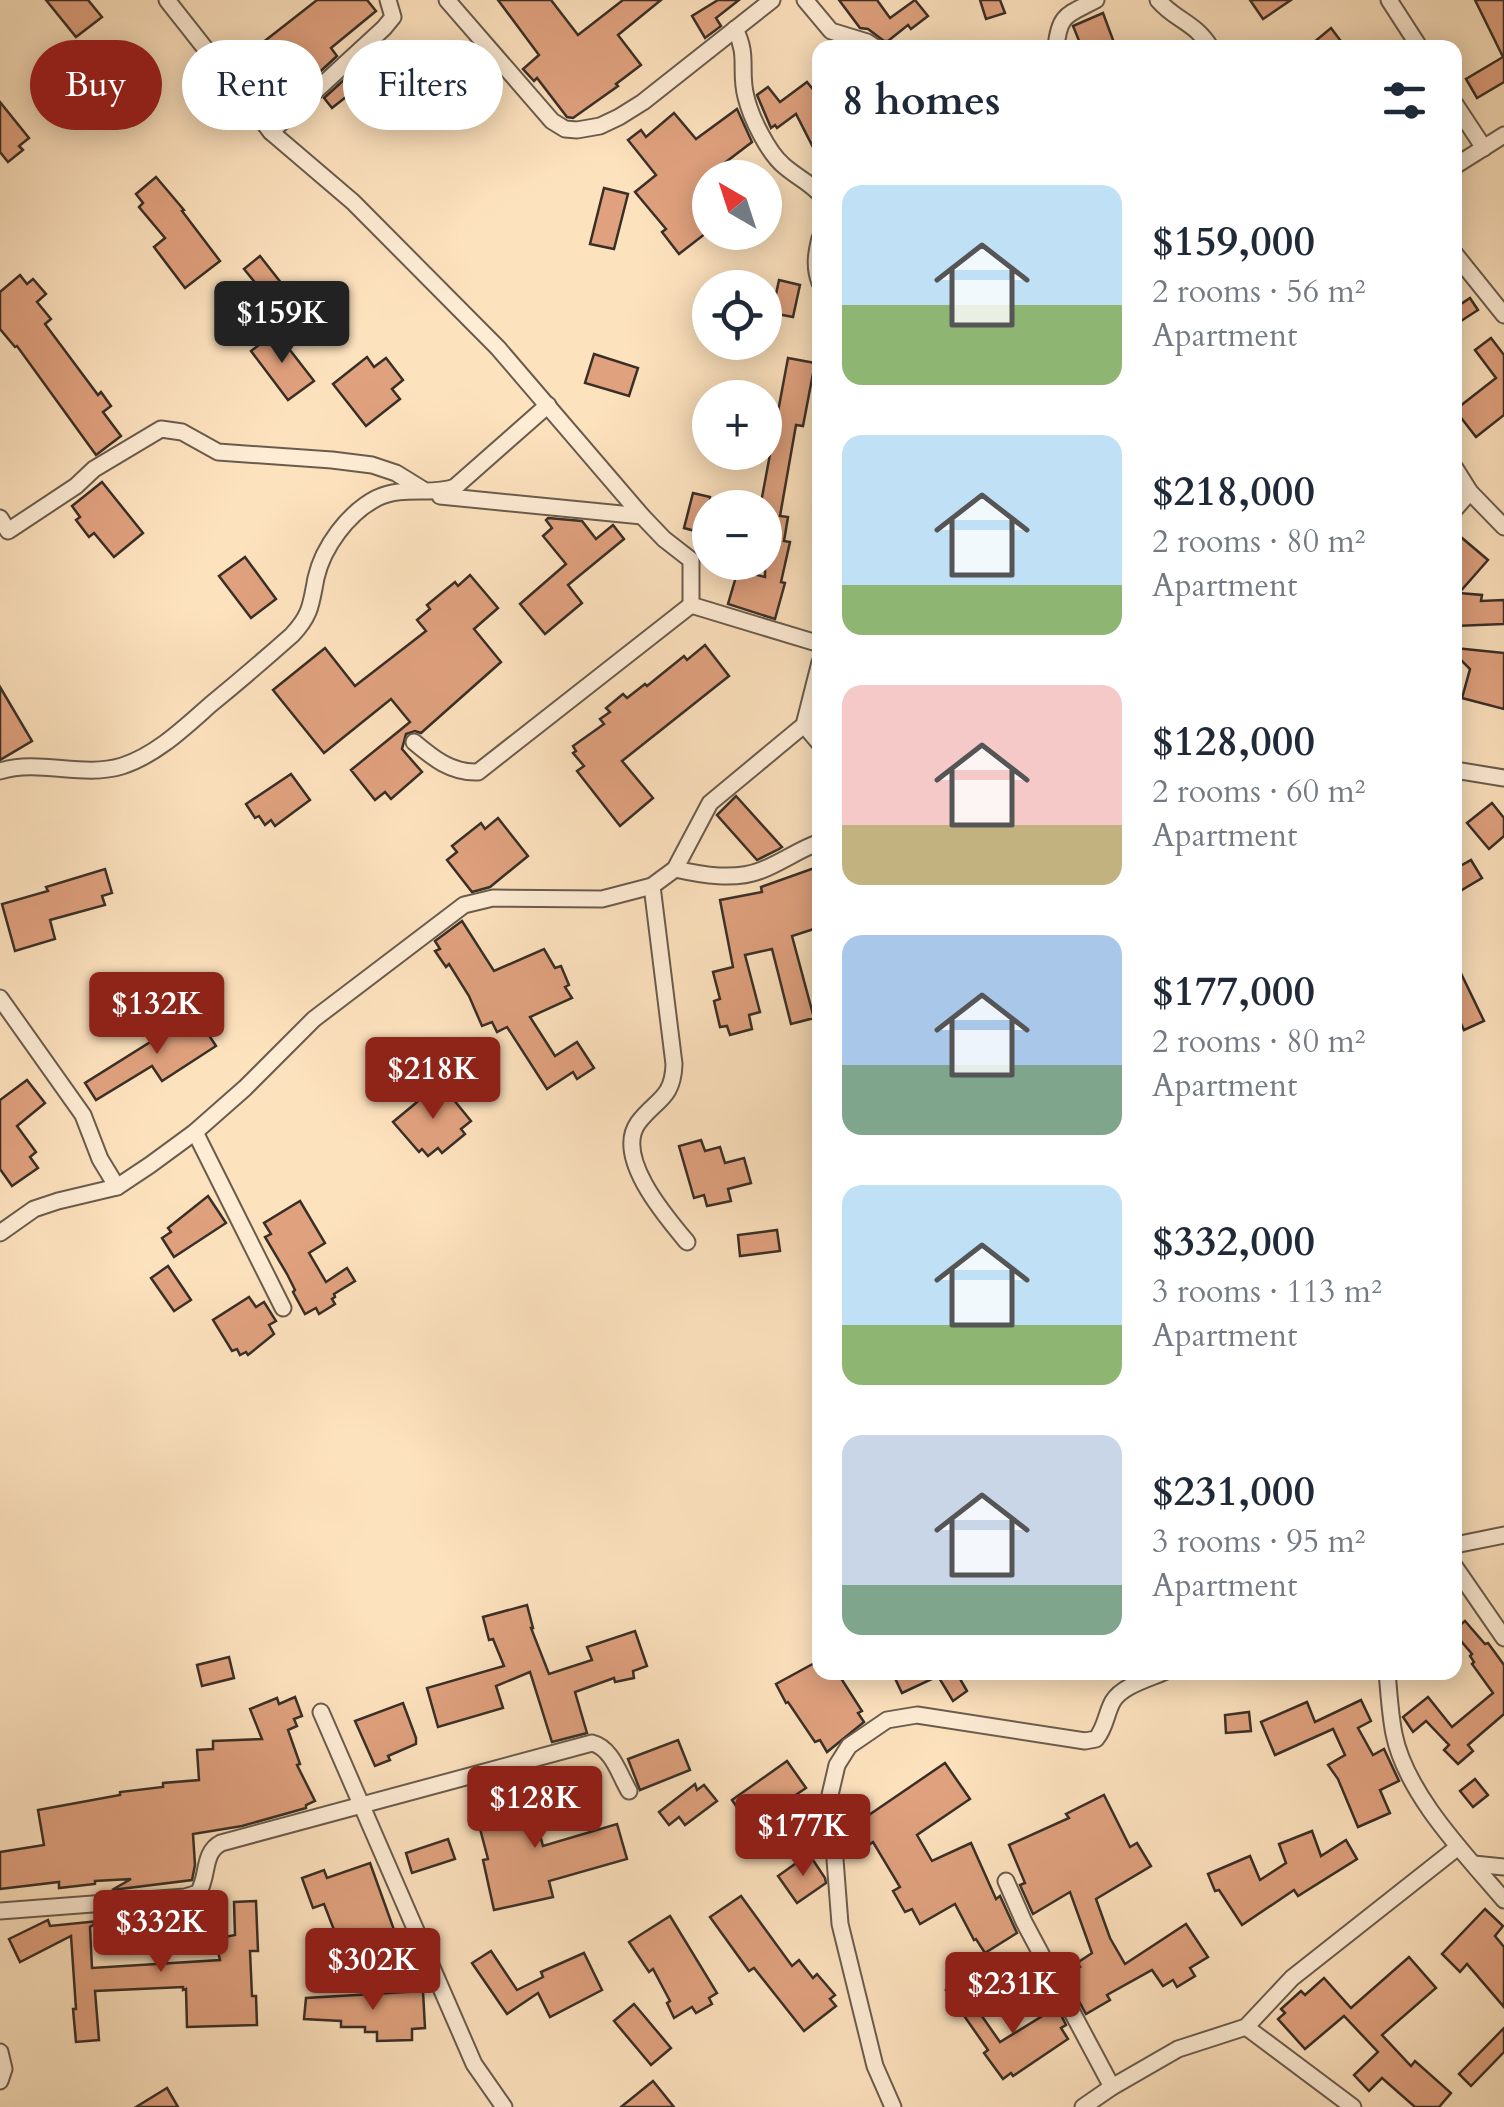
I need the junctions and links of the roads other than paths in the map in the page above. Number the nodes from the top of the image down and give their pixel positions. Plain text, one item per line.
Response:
1 (166, 0) edge
2 (388, 0) edge
3 (447, 0) edge
4 (772, 0) edge
5 (805, 0) edge
6 (1096, 0) edge
7 (1158, 0) edge
8 (1389, 0) edge
9 (735, 30) junction
10 (861, 40) edge
11 (1057, 40) edge
12 (1205, 40) edge
13 (1415, 40) edge
14 (1462, 115) edge
15 (272, 132) junction
16 (1504, 136) edge
17 (1484, 148) junction
18 (1462, 162) edge
19 (812, 187) edge
20 (1462, 263) edge
21 (1504, 315) edge
22 (548, 405) junction
23 (1462, 479) edge
24 (422, 489) junction
25 (396, 492) junction
26 (1470, 492) junction
27 (1462, 501) edge
28 (642, 516) junction
29 (0, 518) edge
30 (1504, 527) edge
31 (691, 605) junction
32 (812, 642) edge
33 (812, 694) edge
34 (804, 725) junction
35 (812, 734) edge
36 (414, 742) dead end
37 (0, 771) edge
38 (1462, 771) edge
39 (1504, 778) edge
40 (812, 846) edge
41 (675, 869) junction
42 (652, 886) junction
43 (0, 998) edge
44 (195, 1132) junction
45 (118, 1186) junction
46 (0, 1233) edge
47 (687, 1242) dead end
48 (282, 1308) dead end
49 (1504, 1535) edge
50 (1462, 1544) edge
51 (1462, 1586) edge
52 (1504, 1638) edge
53 (1146, 1680) edge
54 (1388, 1680) edge
55 (321, 1712) dead end
56 (629, 1792) dead end
57 (362, 1806) junction
58 (1458, 1847) junction
59 (1474, 1864) junction
60 (1504, 1867) edge
61 (1006, 1881) dead end
62 (1504, 1900) edge
63 (0, 1911) edge
64 (1246, 2027) junction
65 (0, 2052) edge
66 (0, 2081) edge
67 (1112, 2087) junction
68 (504, 2107) edge
69 (893, 2107) edge
70 (1083, 2107) edge
71 (1354, 2107) edge

1 - 15 street
2 - 15 street
3 - 9 street
4 - 9 street
5 - 10 street
6 - 11 street
7 - 12 street
8 - 13 street
9 - 19 street
14 - 17 street
15 - 22 street
16 - 17 street
17 - 18 street
20 - 21 street
22 - 24 street
22 - 28 street
23 - 26 street
24 - 25 street
24 - 29 street
25 - 28 street
25 - 37 street
26 - 27 street
26 - 30 street
28 - 31 street
31 - 32 street
31 - 36 street
33 - 34 street
34 - 35 street
34 - 41 street
38 - 39 street
40 - 41 street
41 - 42 street
42 - 44 street
42 - 47 street
43 - 45 street
44 - 45 street
44 - 48 street
45 - 46 street
49 - 50 street
51 - 52 street
53 - 69 street
54 - 58 street
55 - 57 street
56 - 57 street
57 - 63 street
57 - 68 street
58 - 59 street
58 - 64 street
59 - 60 street
59 - 62 street
61 - 67 street
64 - 67 street
64 - 71 street
65 - 66 street
67 - 70 street

